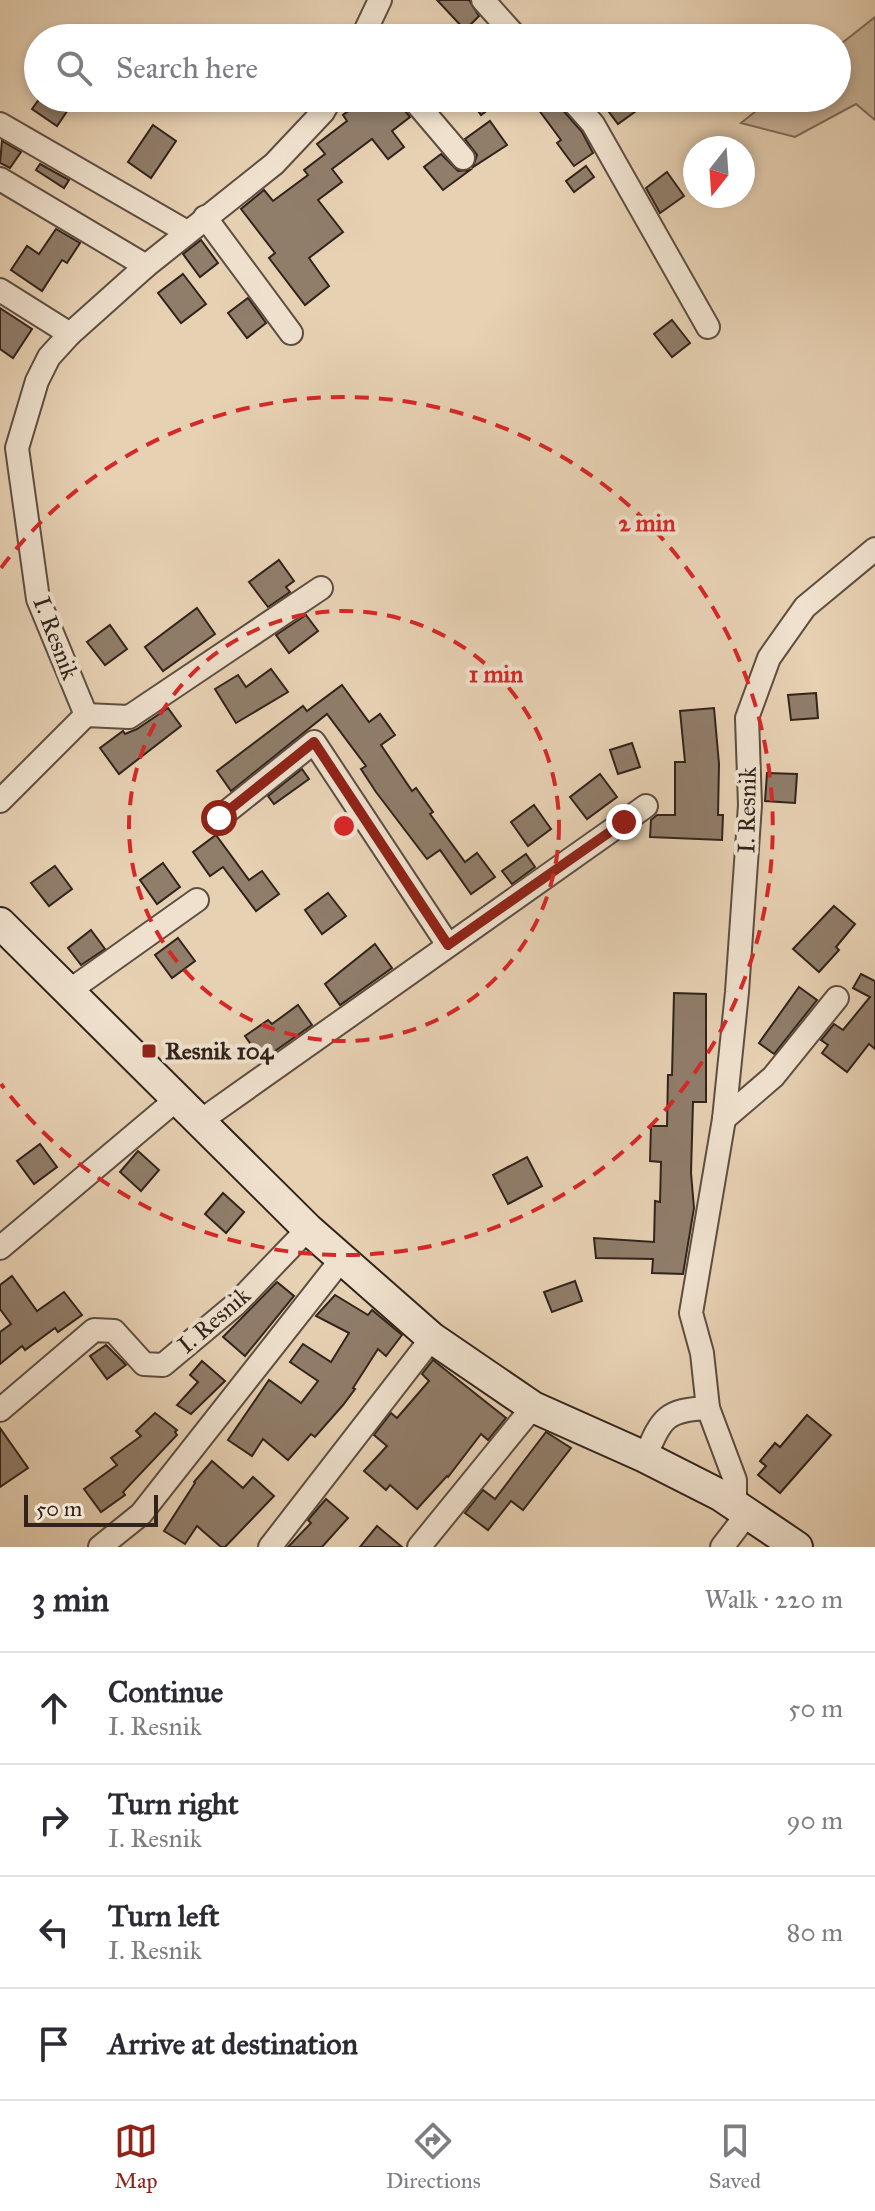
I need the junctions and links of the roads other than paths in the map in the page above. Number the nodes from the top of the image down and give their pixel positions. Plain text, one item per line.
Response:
1 (380, 0) edge
2 (483, 0) edge
3 (369, 24) edge
4 (504, 24) edge
5 (323, 112) edge
6 (424, 112) edge
7 (582, 112) edge
8 (0, 124) edge
9 (463, 158) dead end
10 (0, 179) edge
11 (205, 217) junction
12 (187, 232) junction
13 (146, 266) junction
14 (0, 290) edge
15 (708, 327) dead end
16 (291, 333) dead end
17 (70, 334) junction
18 (875, 549) edge
19 (321, 588) dead end
20 (86, 715) junction
21 (0, 801) edge
22 (646, 806) dead end
23 (219, 818) dead end
24 (197, 900) dead end
25 (0, 923) edge
26 (448, 945) junction
27 (69, 991) junction
28 (837, 998) dead end
29 (177, 1099) junction
30 (724, 1119) junction
31 (199, 1122) junction
32 (308, 1229) junction
33 (0, 1248) edge
34 (341, 1260) junction
35 (432, 1338) junction
36 (533, 1407) junction
37 (708, 1408) junction
38 (0, 1410) edge
39 (645, 1457) junction
40 (742, 1509) junction
41 (100, 1547) edge
42 (270, 1547) edge
43 (419, 1547) edge
44 (722, 1547) edge
45 (797, 1547) edge

1 - 3 street
2 - 4 street
5 - 11 street, I. Resnik
6 - 9 street
7 - 15 street
8 - 12 street
10 - 13 street
11 - 12 street, I. Resnik
11 - 16 street
12 - 13 street, I. Resnik
13 - 17 street, I. Resnik
14 - 17 street
17 - 20 street, I. Resnik
18 - 30 street, I. Resnik
19 - 20 street
20 - 21 street
22 - 26 street
23 - 26 street
24 - 27 street
25 - 27 street
26 - 31 street
27 - 29 street
28 - 30 street
29 - 31 street
29 - 33 street
30 - 37 street, I. Resnik
31 - 32 street
32 - 34 street
32 - 38 street, I. Resnik
34 - 35 street
34 - 41 street
35 - 36 street
35 - 42 street
36 - 39 street
36 - 43 street
37 - 39 street
37 - 40 street, I. Resnik
39 - 40 street
40 - 44 street
40 - 45 street

